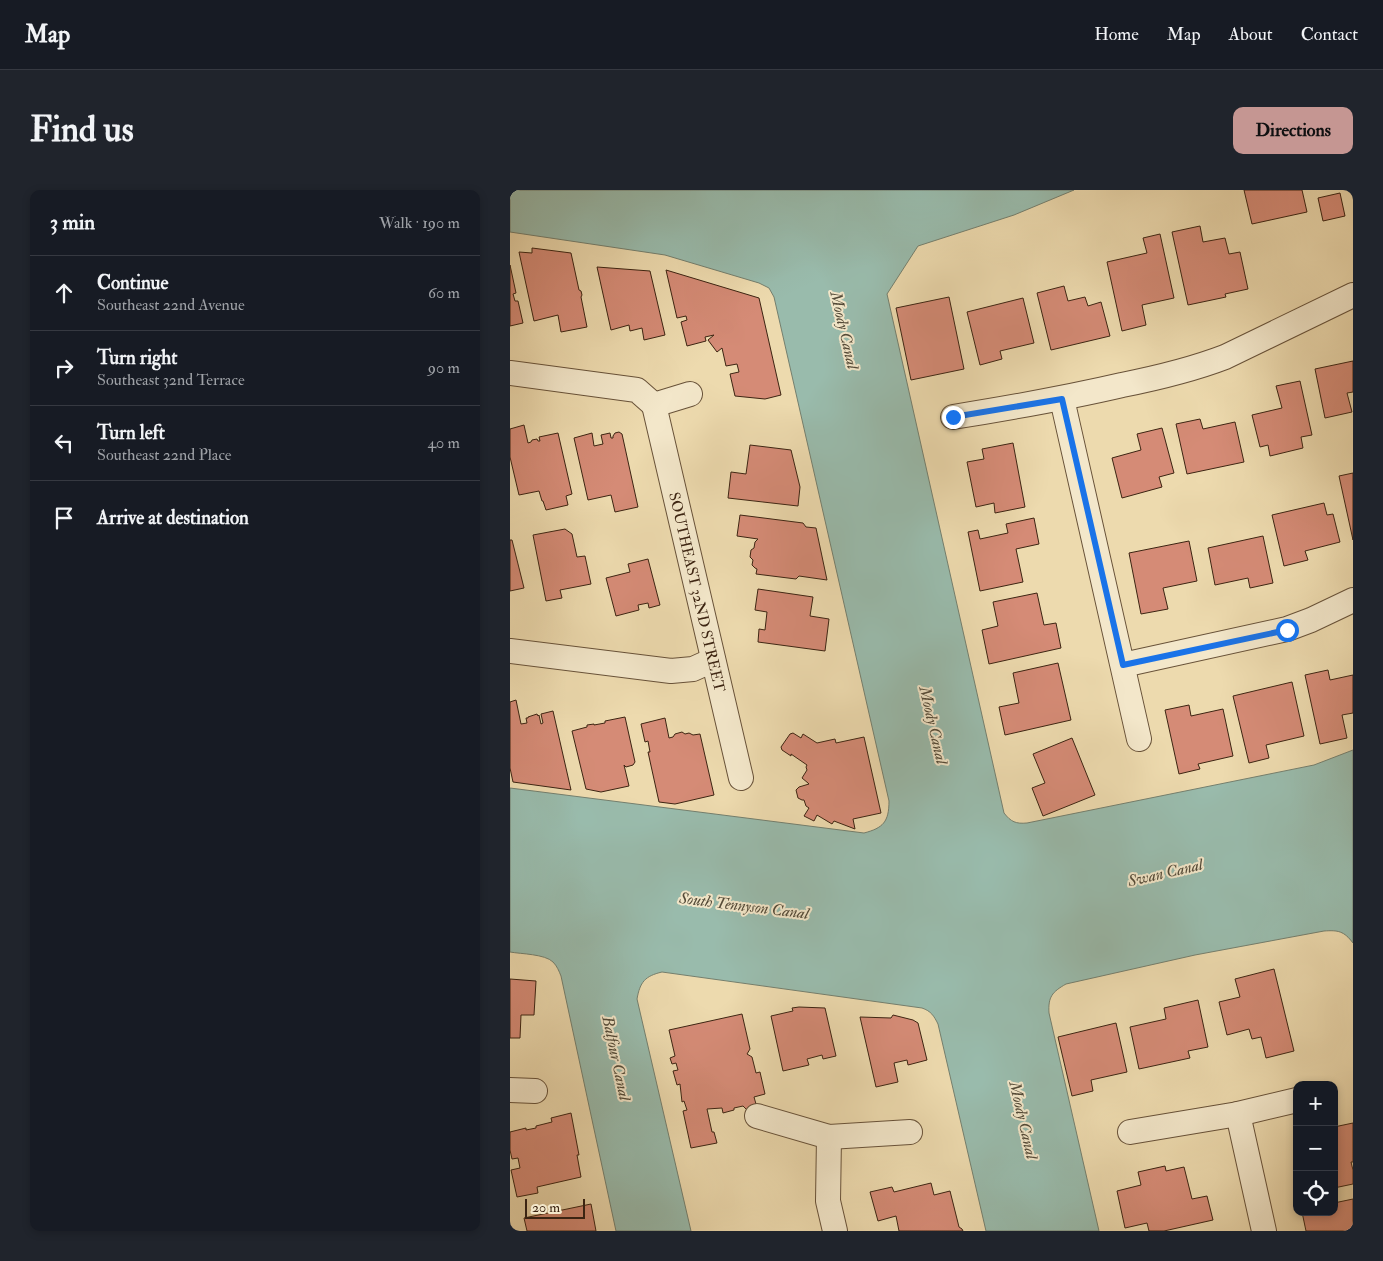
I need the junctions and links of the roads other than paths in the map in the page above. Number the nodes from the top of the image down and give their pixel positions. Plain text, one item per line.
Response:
1 (1353, 295) edge
2 (510, 372) edge
3 (690, 394) dead end
4 (1062, 399) junction
5 (654, 405) junction
6 (953, 417) dead end
7 (1353, 600) edge
8 (510, 651) edge
9 (713, 660) junction
10 (1123, 665) junction
11 (1139, 739) dead end
12 (741, 778) dead end
13 (510, 1090) edge
14 (535, 1091) dead end
15 (1293, 1101) edge
16 (1238, 1114) junction
17 (757, 1116) dead end
18 (910, 1132) dead end
19 (1130, 1132) dead end
20 (829, 1138) junction
21 (835, 1231) edge
22 (1264, 1231) edge

1 - 4 street
2 - 5 street
3 - 5 street
4 - 6 street
4 - 10 street
5 - 9 street, SOUTHEAST 32ND STREET
7 - 10 street
8 - 9 street
9 - 12 street, SOUTHEAST 32ND STREET
10 - 11 street
13 - 14 street
15 - 16 street
16 - 19 street
16 - 22 street
17 - 20 street
18 - 20 street
20 - 21 street

